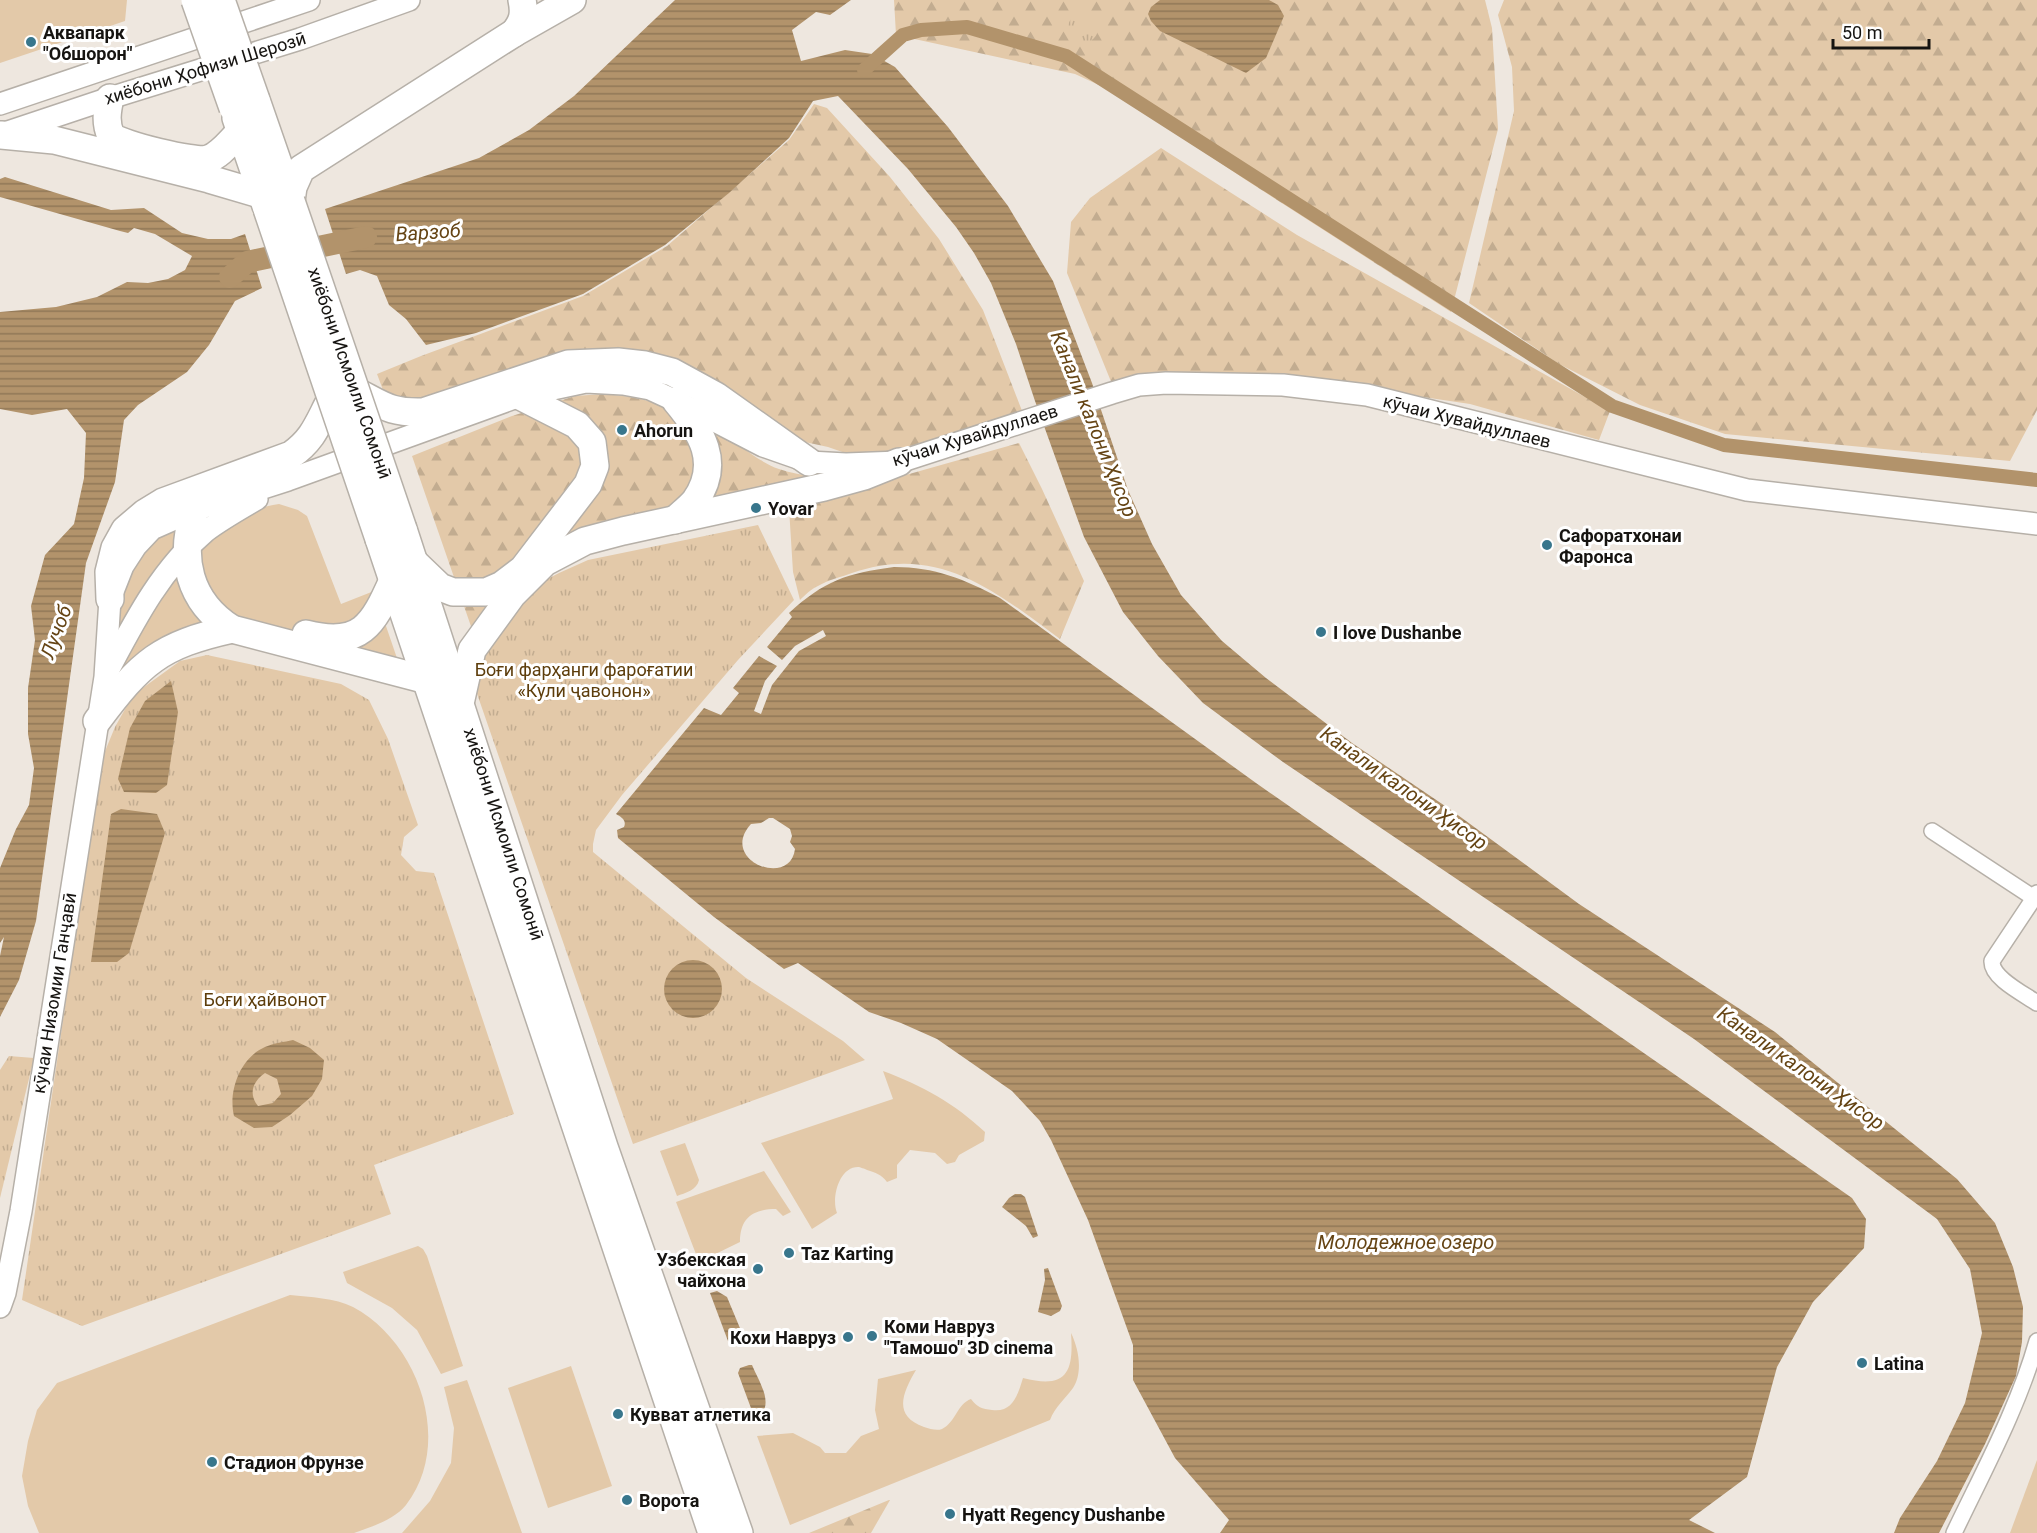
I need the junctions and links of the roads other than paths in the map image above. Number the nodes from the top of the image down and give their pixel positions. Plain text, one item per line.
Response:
1 (195, 0) edge
2 (221, 0) edge
3 (309, 0) edge
4 (409, 0) edge
5 (522, 0) edge
6 (572, 0) edge
7 (514, 33) junction
8 (110, 98) junction
9 (0, 104) edge
10 (243, 113) junction
11 (0, 135) edge
12 (275, 153) junction
13 (301, 169) junction
14 (274, 201) junction
15 (357, 392) junction
16 (520, 396) junction
17 (331, 399) junction
18 (676, 401) junction
19 (809, 462) junction
20 (899, 462) junction
21 (201, 520) junction
22 (675, 520) junction
23 (2037, 524) edge
24 (391, 534) junction
25 (186, 549) junction
26 (415, 563) junction
27 (393, 580) junction
28 (110, 598) junction
29 (232, 628) junction
30 (105, 677) junction
31 (428, 680) junction
32 (460, 700) junction
33 (97, 721) junction
34 (1932, 831) dead end
35 (2036, 895) edge
36 (2037, 1003) edge
37 (0, 1307) edge
38 (2037, 1341) edge
39 (712, 1533) edge
40 (739, 1533) edge
41 (1954, 1533) edge

1 - 10 highway, хиёбони Исмоили Сомонӣ, bridge
2 - 10 highway, хиёбони Исмоили Сомонӣ, bridge
3 - 9 street, хиёбони Ҳофизи Шерозӣ
4 - 8 street, хиёбони Ҳофизи Шерозӣ
5 - 7 highway
6 - 7 highway
7 - 13 highway
8 - 10 highway
8 - 11 street, хиёбони Ҳофизи Шерозӣ
10 - 12 highway, хиёбони Исмоили Сомонӣ
10 - 14 highway, хиёбони Исмоили Сомонӣ
11 - 14 highway
12 - 13 highway
12 - 14 highway, хиёбони Исмоили Сомонӣ
13 - 14 highway
14 - 15 highway, хиёбони Исмоили Сомонӣ, bridge
14 - 17 highway, хиёбони Исмоили Сомонӣ, bridge
15 - 19 highway
15 - 24 highway, хиёбони Исмоили Сомонӣ, bridge
16 - 18 street, кӯчаи Хувайдуллаев
16 - 21 street, кӯчаи Хувайдуллаев
16 - 26 highway
17 - 24 highway, хиёбони Исмоили Сомонӣ, bridge
17 - 28 highway
18 - 19 street, кӯчаи Хувайдуллаев
18 - 22 highway
19 - 20 street, кӯчаи Хувайдуллаев
20 - 22 highway
20 - 23 street, кӯчаи Хувайдуллаев
21 - 25 highway
21 - 27 highway
21 - 28 street, кӯчаи Хувайдуллаев
22 - 32 highway
24 - 26 highway, хиёбони Исмоили Сомонӣ
24 - 27 highway, хиёбони Исмоили Сомонӣ
25 - 29 highway
25 - 30 street
26 - 32 highway, хиёбони Исмоили Сомонӣ
27 - 31 highway, хиёбони Исмоили Сомонӣ
28 - 30 street, кӯчаи Хувайдуллаев
29 - 31 highway
29 - 33 highway
30 - 33 street, кӯчаи Низомии Ганҷавӣ
31 - 39 highway, хиёбони Исмоили Сомонӣ
32 - 40 highway, хиёбони Исмоили Сомонӣ
33 - 37 street, кӯчаи Низомии Ганҷавӣ
34 - 35 street
35 - 36 street
38 - 41 street

